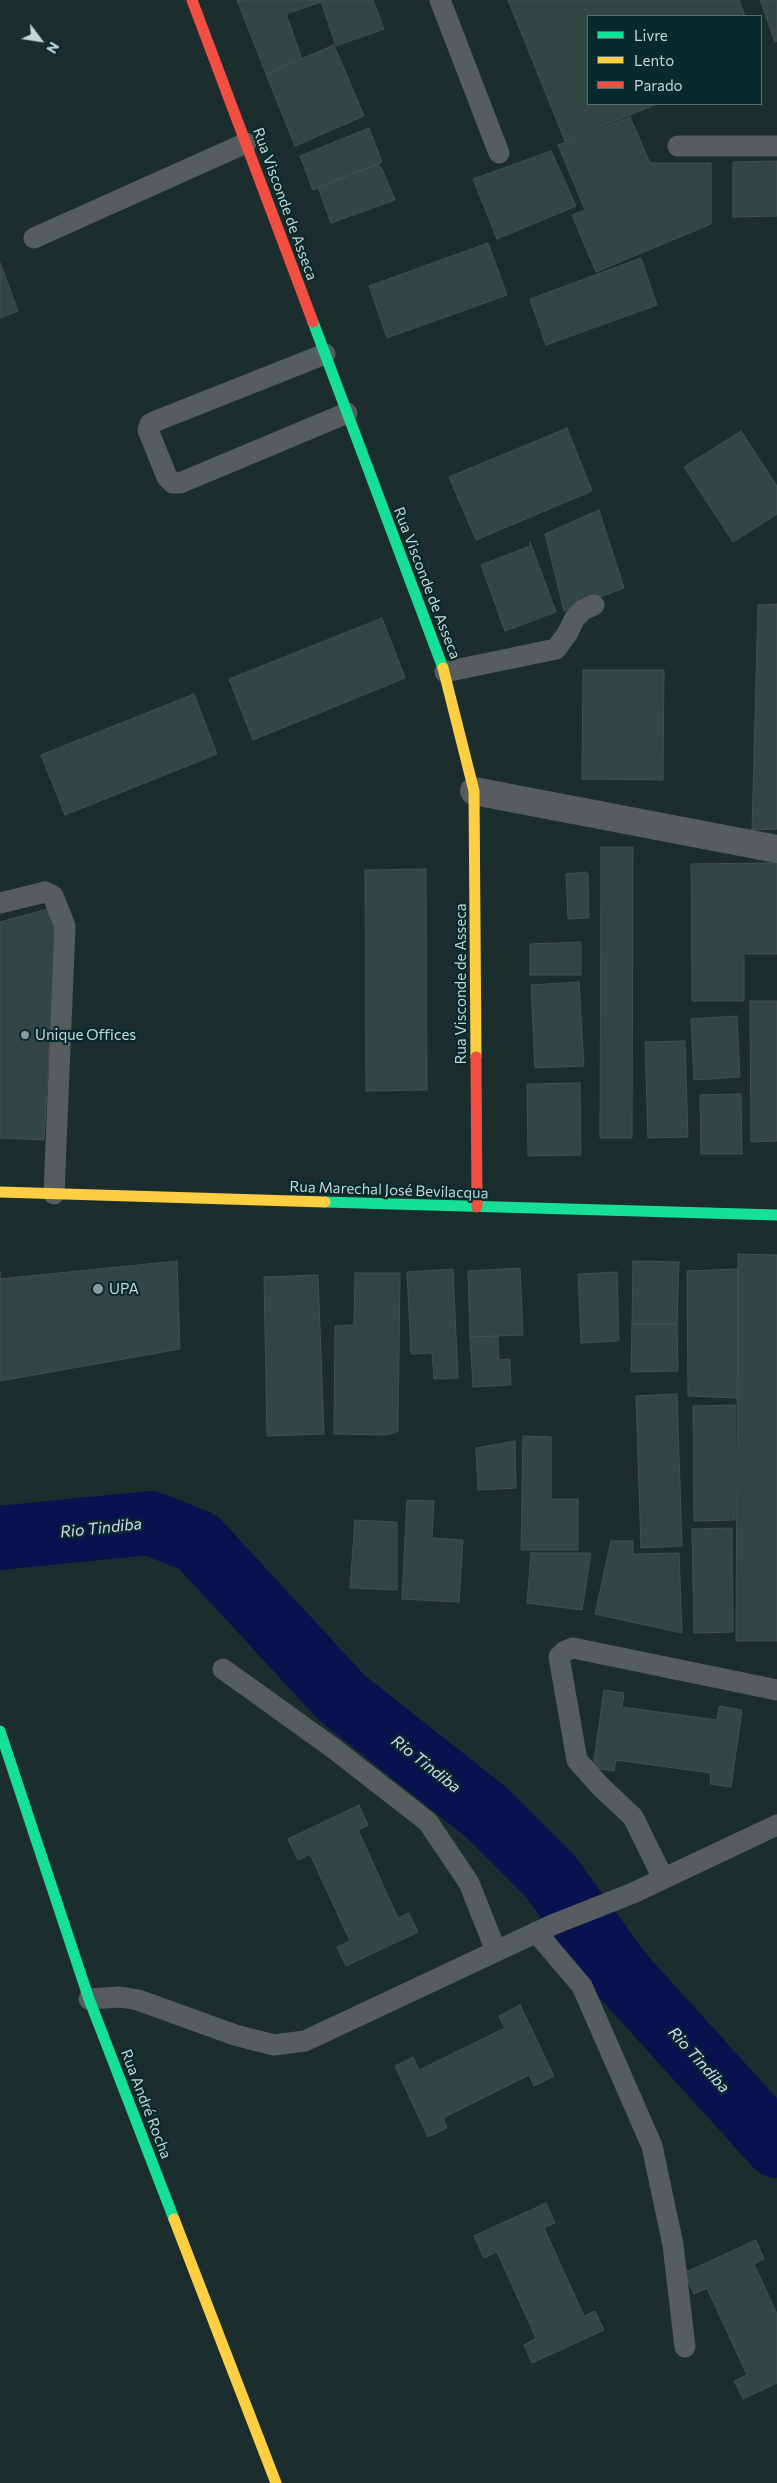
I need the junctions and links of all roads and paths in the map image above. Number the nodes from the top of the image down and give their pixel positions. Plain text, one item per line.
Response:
1 (192, 0) edge
2 (440, 0) edge
3 (246, 143) junction
4 (678, 146) dead end
5 (777, 146) edge
6 (499, 153) dead end
7 (34, 238) dead end
8 (325, 354) junction
9 (347, 413) junction
10 (594, 605) dead end
11 (445, 672) junction
12 (474, 791) junction
13 (777, 849) edge
14 (0, 903) edge
15 (0, 1192) edge
16 (54, 1194) junction
17 (477, 1207) junction
18 (777, 1215) edge
19 (223, 1669) dead end
20 (777, 1690) edge
21 (0, 1731) edge
22 (777, 1825) edge
23 (663, 1878) junction
24 (544, 1928) junction
25 (496, 1951) junction
26 (90, 1999) junction
27 (685, 2348) dead end
28 (276, 2483) edge

1 - 3 street, Rua Visconde de Asseca
2 - 6 lane
3 - 7 lane
3 - 8 street, Rua Visconde de Asseca
4 - 5 lane
8 - 9 street, Rua Visconde de Asseca
8 - 9 lane
9 - 11 street, Rua Visconde de Asseca
10 - 11 lane
11 - 12 street, Rua Visconde de Asseca
12 - 13 street
12 - 17 street, Rua Visconde de Asseca
14 - 16 lane
15 - 16 street, Rua Marechal José Bevilacqua
16 - 17 street, Rua Marechal José Bevilacqua
17 - 18 street, Rua Marechal José Bevilacqua
19 - 25 lane
20 - 23 lane
21 - 26 street, Rua André Rocha
22 - 23 lane
23 - 24 lane
24 - 25 lane
24 - 27 lane
25 - 26 lane
26 - 28 street, Rua André Rocha

